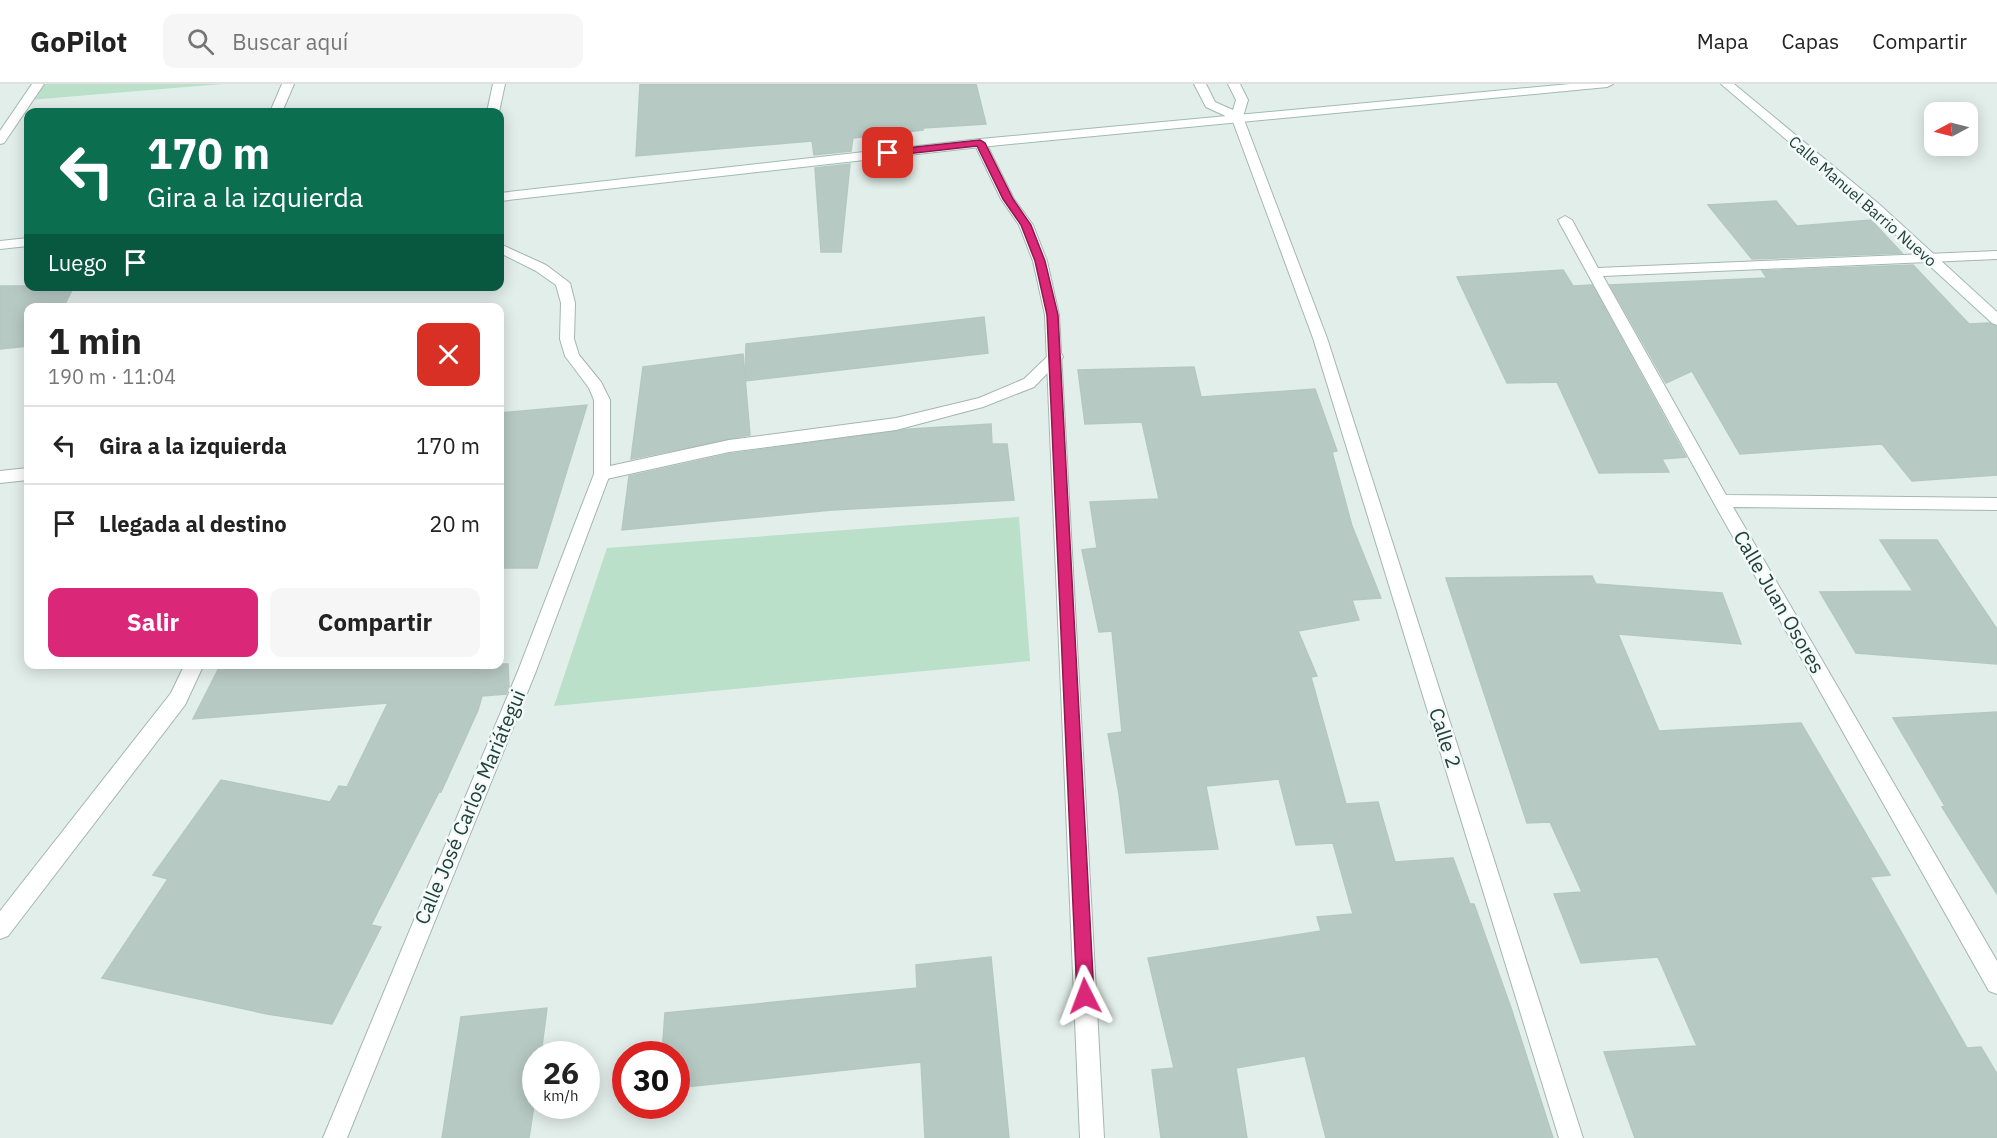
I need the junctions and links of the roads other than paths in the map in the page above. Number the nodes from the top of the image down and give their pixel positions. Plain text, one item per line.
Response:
1 (38, 84) edge
2 (288, 84) edge
3 (499, 84) edge
4 (1200, 84) edge
5 (1234, 84) edge
6 (1607, 84) edge
7 (1727, 84) edge
8 (278, 108) edge
9 (494, 108) edge
10 (1237, 117) junction
11 (0, 140) edge
12 (980, 143) junction
13 (504, 197) edge
14 (1565, 220) dead end
15 (24, 242) edge
16 (0, 245) edge
17 (504, 250) edge
18 (1997, 255) edge
19 (1930, 258) junction
20 (1595, 272) junction
21 (1997, 320) edge
22 (1056, 357) junction
23 (24, 474) edge
24 (602, 474) junction
25 (0, 477) edge
26 (1721, 501) junction
27 (1997, 504) edge
28 (193, 669) edge
29 (0, 928) edge
30 (1997, 983) edge
31 (334, 1138) edge
32 (1092, 1138) edge
33 (1571, 1138) edge

1 - 11 street
2 - 8 street
3 - 9 street
4 - 10 street
5 - 10 street, Calle 2
6 - 10 street
7 - 19 street, Calle Manuel Barrio Nuevo
10 - 12 street
10 - 33 street, Calle 2
12 - 13 street
12 - 22 street
14 - 20 street, Calle Juan Osores
15 - 16 street
17 - 24 street
18 - 19 street
19 - 20 street
19 - 21 street, Calle Manuel Barrio Nuevo
20 - 26 street, Calle Juan Osores
22 - 24 street
22 - 32 street
23 - 25 street
24 - 31 street, Calle José Carlos Mariátegui
26 - 27 street
26 - 30 street, Calle Juan Osores
28 - 29 street

